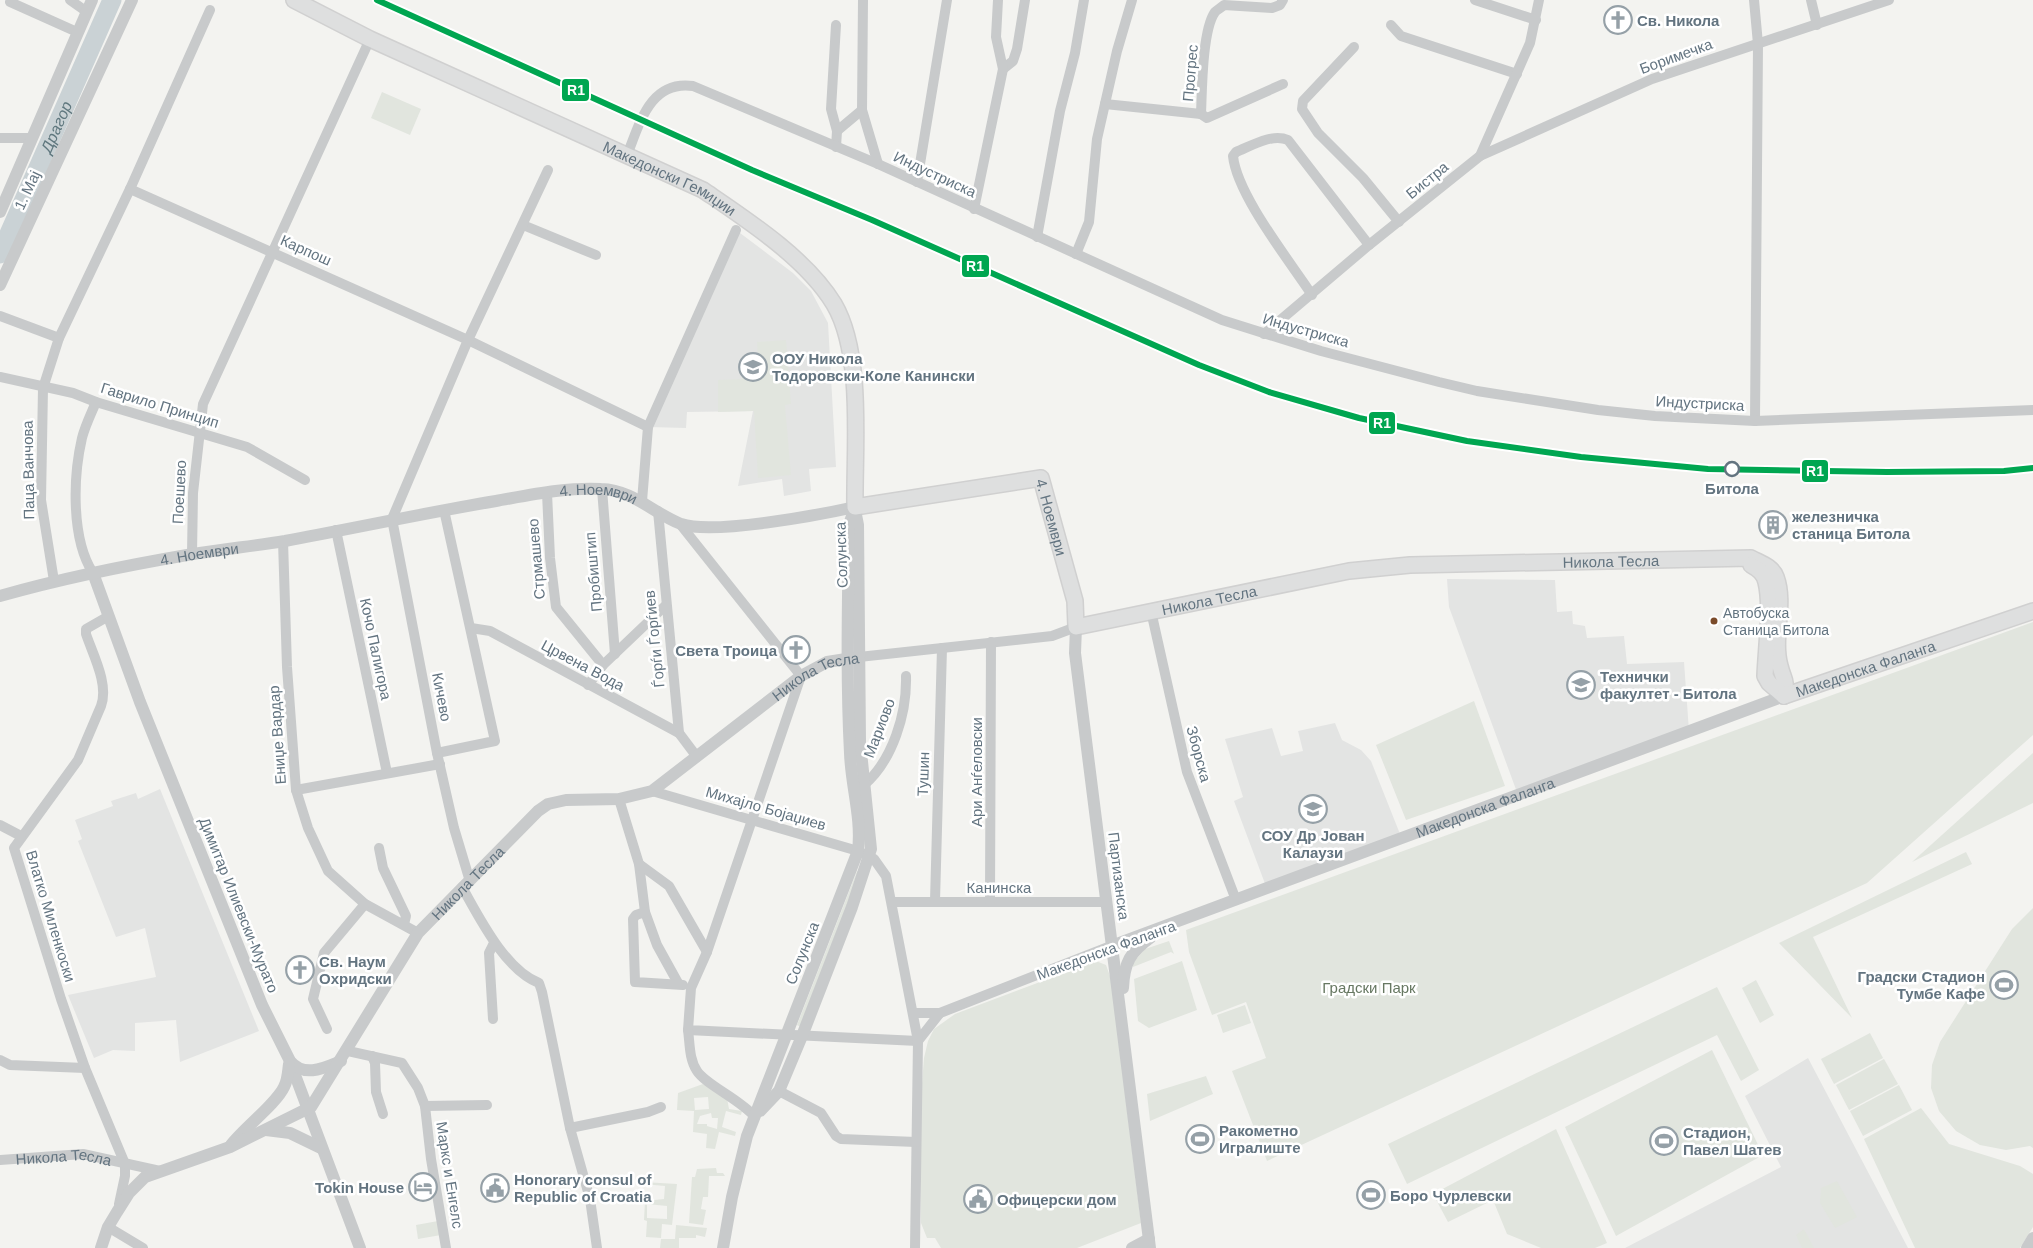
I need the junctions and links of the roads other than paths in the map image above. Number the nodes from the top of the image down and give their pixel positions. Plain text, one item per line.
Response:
1 (70, 0) edge
2 (92, 0) edge
3 (132, 0) edge
4 (294, 0) edge
5 (863, 0) edge
6 (947, 0) edge
7 (998, 0) edge
8 (1025, 0) edge
9 (1084, 0) edge
10 (1132, 0) edge
11 (1283, 0) edge
12 (1475, 0) edge
13 (1539, 0) edge
14 (1754, 0) edge
15 (1811, 0) edge
16 (1889, 0) edge
17 (10, 2) dead end
18 (210, 10) dead end
19 (86, 12) junction
20 (1536, 20) junction
21 (836, 25) dead end
22 (1390, 25) dead end
23 (1817, 25) junction
24 (77, 32) junction
25 (370, 39) junction
26 (1758, 44) junction
27 (1354, 47) dead end
28 (1003, 69) junction
29 (1517, 74) junction
30 (1283, 84) dead end
31 (1105, 104) junction
32 (862, 110) junction
33 (1202, 114) junction
34 (837, 130) junction
35 (0, 138) edge
36 (32, 138) junction
37 (836, 147) junction
38 (627, 155) junction
39 (1480, 156) junction
40 (878, 164) junction
41 (548, 170) dead end
42 (917, 182) junction
43 (130, 189) junction
44 (974, 209) junction
45 (0, 212) edge
46 (1399, 222) junction
47 (523, 224) junction
48 (736, 230) dead end
49 (1037, 237) junction
50 (1369, 245) junction
51 (273, 252) junction
52 (1076, 254) junction
53 (596, 255) dead end
54 (0, 285) edge
55 (1312, 295) junction
56 (0, 316) edge
57 (1264, 334) junction
58 (59, 338) junction
59 (468, 340) junction
60 (1, 380) edge
61 (43, 388) junction
62 (96, 402) junction
63 (2033, 410) edge
64 (1755, 420) junction
65 (648, 427) junction
66 (198, 432) junction
67 (305, 480) dead end
68 (602, 489) junction
69 (547, 493) junction
70 (642, 500) junction
71 (855, 507) junction
72 (444, 510) junction
73 (658, 511) junction
74 (392, 519) junction
75 (680, 524) junction
76 (336, 530) junction
77 (283, 541) junction
78 (192, 554) junction
79 (92, 573) junction
80 (54, 581) junction
81 (0, 596) edge
82 (666, 605) junction
83 (2033, 610) edge
84 (1151, 611) junction
85 (107, 617) junction
86 (471, 628) junction
87 (1076, 628) junction
88 (991, 642) junction
89 (942, 648) junction
90 (615, 654) junction
91 (853, 657) junction
92 (604, 665) junction
93 (801, 676) junction
94 (906, 676) dead end
95 (588, 685) junction
96 (1784, 696) junction
97 (679, 733) junction
98 (697, 757) junction
99 (438, 758) junction
100 (387, 773) junction
101 (864, 785) junction
102 (296, 790) junction
103 (652, 791) junction
104 (620, 799) junction
105 (752, 821) junction
106 (0, 825) edge
107 (21, 836) junction
108 (380, 848) dead end
109 (864, 854) junction
110 (639, 864) junction
111 (465, 882) junction
112 (1236, 900) junction
113 (893, 902) junction
114 (935, 902) junction
115 (990, 902) junction
116 (1105, 902) junction
117 (365, 904) junction
118 (645, 912) junction
119 (404, 924) junction
120 (1164, 928) junction
121 (418, 932) junction
122 (494, 943) junction
123 (1111, 946) junction
124 (707, 952) junction
125 (678, 983) junction
126 (691, 988) junction
127 (913, 1013) junction
128 (940, 1013) junction
129 (1121, 1018) junction
130 (493, 1019) dead end
131 (327, 1029) dead end
132 (688, 1030) junction
133 (787, 1036) junction
134 (802, 1036) junction
135 (918, 1041) junction
136 (344, 1056) junction
137 (372, 1056) junction
138 (289, 1059) junction
139 (0, 1060) edge
140 (85, 1068) junction
141 (779, 1091) junction
142 (487, 1105) dead end
143 (425, 1106) junction
144 (661, 1107) dead end
145 (308, 1110) junction
146 (383, 1114) dead end
147 (755, 1117) junction
148 (570, 1128) junction
149 (266, 1130) junction
150 (916, 1142) junction
151 (230, 1147) junction
152 (321, 1148) junction
153 (0, 1160) edge
154 (125, 1164) junction
155 (160, 1171) junction
156 (117, 1212) junction
157 (108, 1226) junction
158 (2033, 1238) edge
159 (1150, 1243) edge
160 (102, 1248) edge
161 (142, 1248) edge
162 (360, 1248) edge
163 (446, 1248) edge
164 (597, 1248) edge
165 (723, 1248) edge
166 (915, 1248) edge
167 (1132, 1248) edge
168 (2027, 1248) edge

1 - 19 street
2 - 19 street, 1. Мај
3 - 54 street, 1. Мај
4 - 25 main road, Македонски Гемиџии
5 - 32 street, Индустриска
6 - 42 street
7 - 28 street
8 - 28 street
9 - 49 street
10 - 31 street
11 - 33 street, Прогрес
12 - 20 street
13 - 20 street, Бистра
14 - 26 street, Индустриска
15 - 23 street
16 - 23 street, Боримечка
17 - 24 street
18 - 43 street, Паца Ванчова
19 - 24 street, 1. Мај
20 - 29 street, Бистра
21 - 34 street
22 - 29 street
23 - 26 street, Боримечка
24 - 36 street, 1. Мај
25 - 38 main road, Македонски Гемиџии
25 - 51 street, Поешево
26 - 39 street, Боримечка
26 - 64 street, Индустриска
27 - 46 street
28 - 44 street
29 - 39 street, Бистра
30 - 33 street
31 - 33 street, Прогрес
31 - 52 street
32 - 34 street
32 - 40 street, Индустриска
34 - 37 street
35 - 36 street
36 - 45 street, 1. Мај
37 - 38 street, Индустриска
37 - 40 street, Индустриска
38 - 71 main road, Македонски Гемиџии
39 - 46 street, Бистра
40 - 42 street, Индустриска
41 - 47 street
42 - 44 street, Индустриска
43 - 51 street, Карпош
43 - 58 street, Паца Ванчова
44 - 49 street, Индустриска
46 - 50 street, Бистра
47 - 53 street
47 - 59 street
48 - 65 street
49 - 52 street, Индустриска
50 - 55 street, Бистра
50 - 55 street
51 - 59 street, Карпош
51 - 66 street, Поешево
52 - 57 street, Индустриска
55 - 57 street, Бистра
56 - 58 street
57 - 64 street, Индустриска
58 - 61 street, Паца Ванчова
59 - 65 street, Карпош
59 - 74 street
60 - 61 street, Гаврило Принцип
61 - 62 street, Гаврило Принцип
61 - 80 street, Паца Ванчова
62 - 66 street, Гаврило Принцип
62 - 79 street
63 - 64 street, Индустриска
65 - 70 street
66 - 67 street, Гаврило Принцип
66 - 78 street, Поешево
68 - 69 street, 4. Ноември
68 - 70 street, 4. Ноември
68 - 90 street, Пробиштип
69 - 72 street, 4. Ноември
69 - 92 street, Стрмашево
70 - 73 street, 4. Ноември
71 - 75 street, 4. Ноември
71 - 87 main road, 4. Ноември
71 - 91 street, Солунска
72 - 74 street, 4. Ноември
72 - 86 street
73 - 75 street, 4. Ноември
73 - 82 street, Ѓорѓи Ѓорѓиев
74 - 76 street, 4. Ноември
74 - 99 street, Кичево
75 - 93 street
76 - 77 street, 4. Ноември
76 - 100 street, Кочо Палигора
77 - 78 street, 4. Ноември
77 - 102 street, Ениџе Вардар
78 - 79 street, 4. Ноември
79 - 80 street, 4. Ноември
79 - 85 street, Димитар Илиевски-Мурато
80 - 81 street, 4. Ноември
82 - 90 street
82 - 97 street, Ѓорѓи Ѓорѓиев
83 - 96 main road, Македонска Фаланга
84 - 87 main road, Никола Тесла
84 - 96 main road, Никола Тесла
84 - 112 street, Зборска
85 - 107 street, Влатко Миленкоски
85 - 138 street, Димитар Илиевски-Мурато
86 - 95 street, Црвена Вода
86 - 99 street
87 - 88 street, Никола Тесла
87 - 116 street, Партизанска
88 - 89 street, Никола Тесла
88 - 115 street, Ари Анѓеловски
89 - 91 street, Никола Тесла
89 - 114 street, Тушин
90 - 92 street
91 - 93 street, Никола Тесла
91 - 101 street, Солунска
91 - 109 street, Солунска
92 - 95 street
93 - 98 street, Никола Тесла
93 - 105 street
94 - 101 street, Мариово
95 - 97 street, Црвена Вода
96 - 112 street, Македонска Фаланга
97 - 98 street
98 - 103 street, Никола Тесла
99 - 100 street
99 - 111 street, Кичево
100 - 102 street
101 - 109 street, Солунска
102 - 117 street, Ениџе Вардар
103 - 104 street, Никола Тесла
103 - 105 street, Михајло Бојаџиев
104 - 110 street
104 - 111 street, Никола Тесла
105 - 109 street, Михајло Бојаџиев
105 - 124 street
106 - 107 street
107 - 140 street, Влатко Миленкоски
108 - 119 street
109 - 113 street
109 - 133 street, Солунска
109 - 134 street, Солунска
110 - 118 street
110 - 124 street
111 - 121 street, Никола Тесла
111 - 122 street, Кичево
112 - 120 street, Македонска Фаланга
113 - 114 street, Канинска
113 - 127 street
114 - 115 street, Канинска
115 - 116 street, Канинска
116 - 123 street, Партизанска
117 - 119 street, Ениџе Вардар
117 - 131 street
118 - 125 street
118 - 125 street
119 - 121 street, Ениџе Вардар
120 - 123 street, Македонска Фаланга
120 - 129 street
121 - 136 street, Никола Тесла
122 - 130 street
122 - 148 street, Кичево
123 - 128 street, Македонска Фаланга
123 - 129 street, Партизанска
124 - 126 street
125 - 126 street
126 - 132 street
127 - 128 street, Македонска Фаланга
127 - 135 street
128 - 135 street
129 - 159 street, Партизанска
132 - 133 street
132 - 147 street
133 - 134 street
133 - 147 street, Солунска
134 - 135 street
134 - 141 street, Солунска
135 - 150 street
136 - 137 street, Маркс и Енгелс
136 - 138 street
136 - 145 street, Никола Тесла
137 - 143 street, Маркс и Енгелс
137 - 146 street
138 - 145 street, Димитар Илиевски-Мурато
138 - 151 street
139 - 140 street
140 - 154 street, Влатко Миленкоски
141 - 147 street, Солунска
141 - 150 street
142 - 143 street, Маркс и Енгелс
143 - 163 street, Маркс и Енгелс
144 - 148 street
145 - 149 street, Никола Тесла
145 - 152 street, Димитар Илиевски-Мурато
147 - 165 street, Солунска
148 - 164 street, Кичево
149 - 151 street, Никола Тесла
149 - 152 street
150 - 166 street
151 - 155 street, Никола Тесла
152 - 162 street, Димитар Илиевски-Мурато
153 - 154 street, Никола Тесла
154 - 155 street, Никола Тесла
154 - 156 street, Никола Тесла
155 - 156 street
156 - 157 street
157 - 160 street
157 - 161 street
158 - 168 street
159 - 167 street

